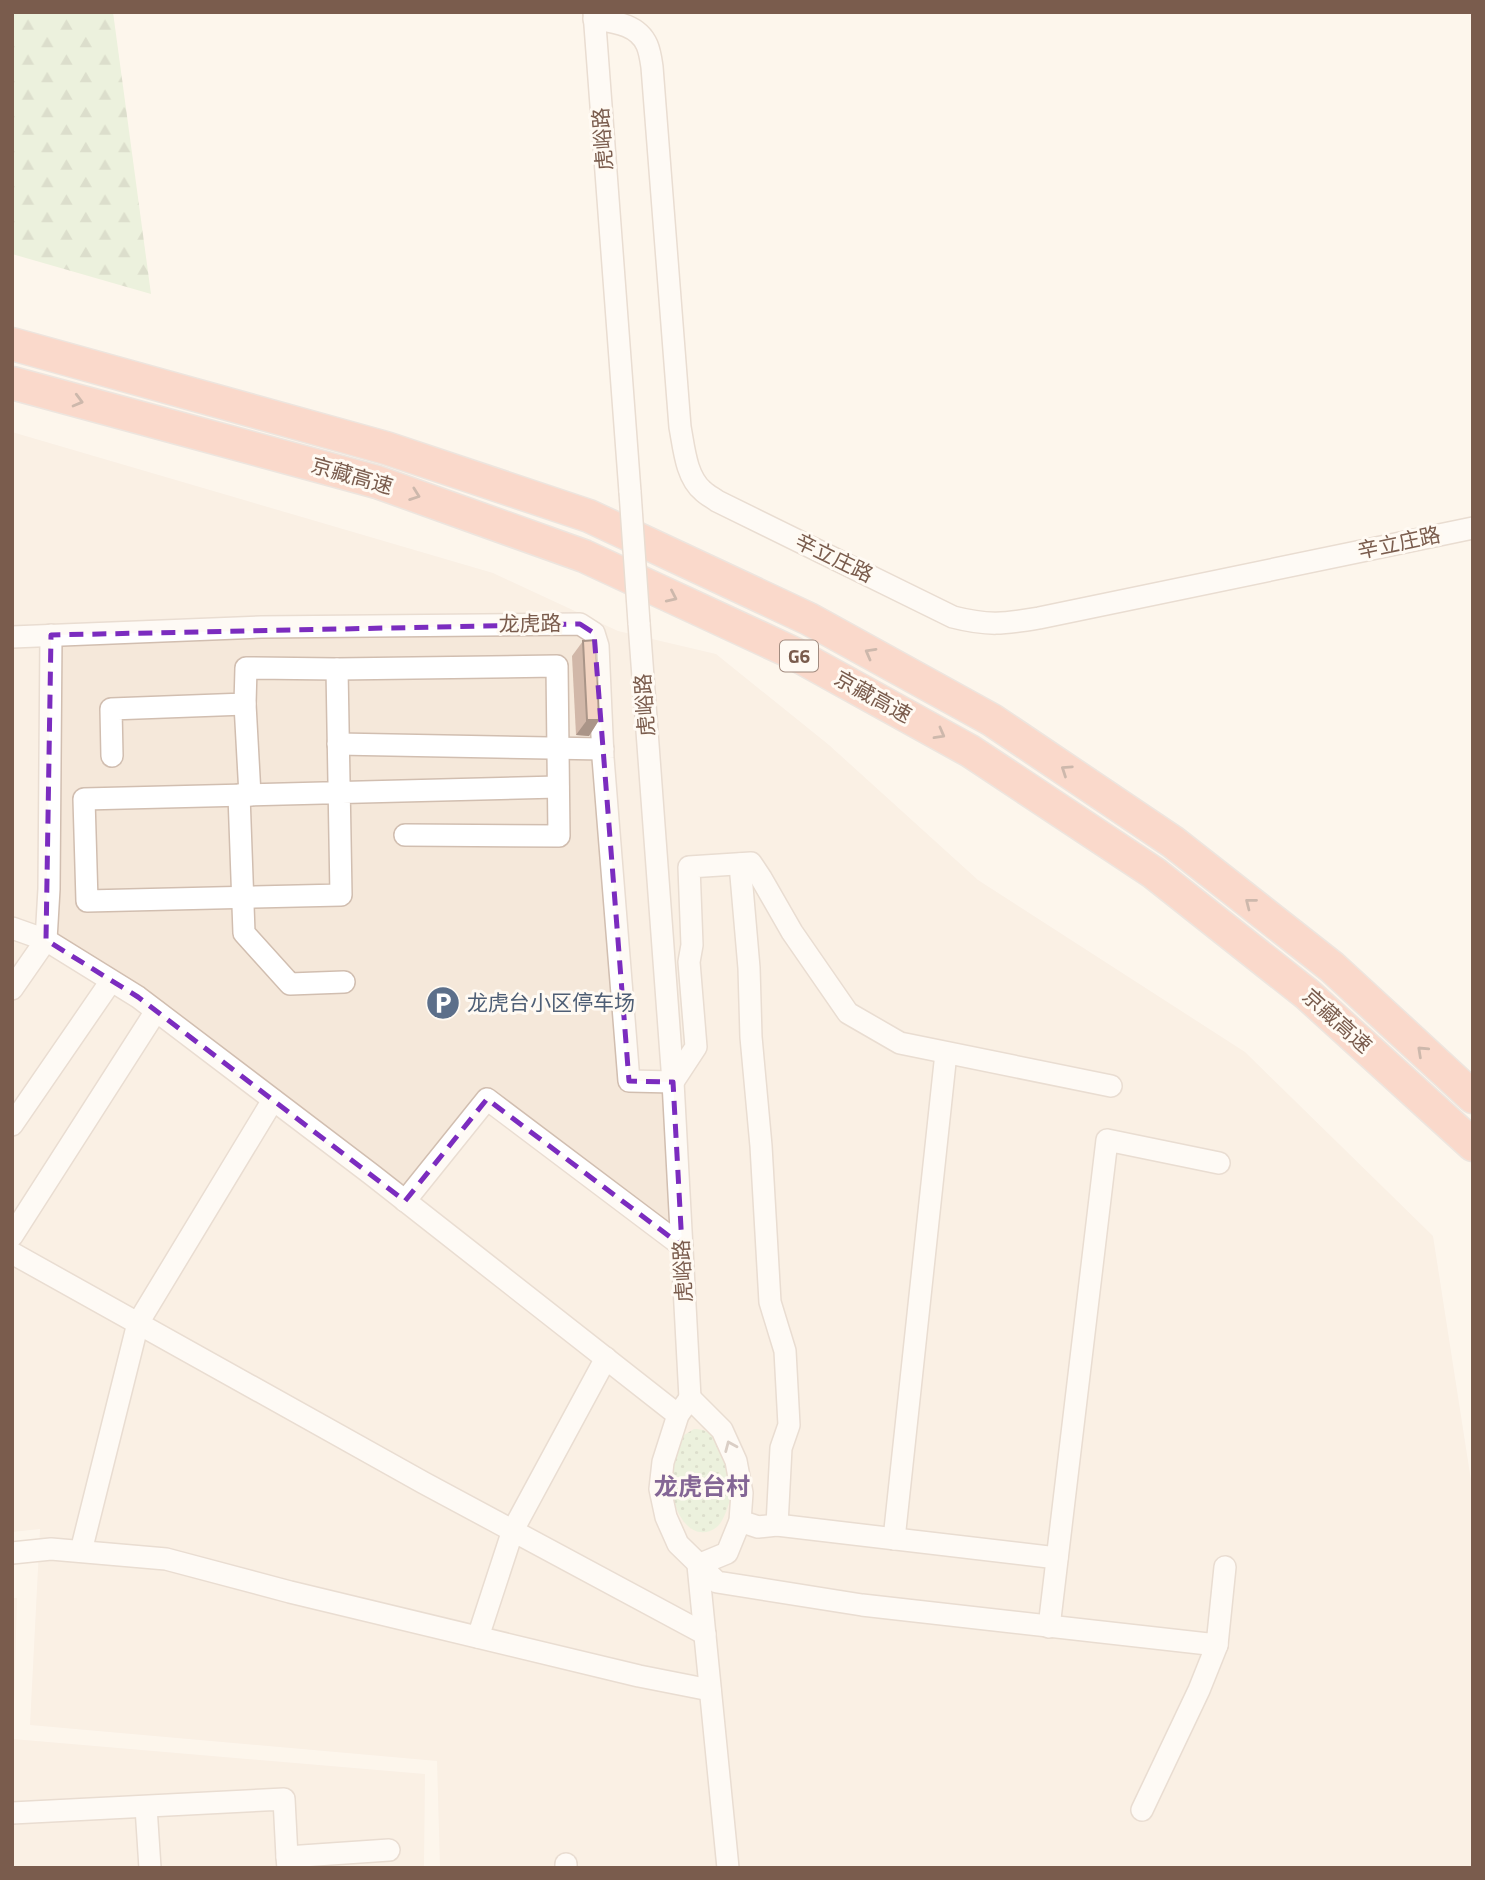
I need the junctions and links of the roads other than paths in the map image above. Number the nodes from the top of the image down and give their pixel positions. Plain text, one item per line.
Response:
1 (594, 15) edge
2 (12, 344) edge
3 (12, 383) edge
4 (1473, 528) edge
5 (51, 635) junction
6 (12, 637) edge
7 (337, 669) junction
8 (245, 704) junction
9 (338, 744) junction
10 (558, 748) junction
11 (603, 749) junction
12 (112, 756) dead end
13 (558, 787) junction
14 (339, 792) junction
15 (245, 795) junction
16 (405, 835) dead end
17 (740, 864) junction
18 (242, 897) junction
19 (12, 928) edge
20 (46, 940) junction
21 (111, 981) junction
22 (344, 982) dead end
23 (12, 989) edge
24 (156, 1011) junction
25 (946, 1053) junction
26 (673, 1082) junction
27 (1111, 1086) dead end
28 (1473, 1097) edge
29 (273, 1100) junction
30 (12, 1125) edge
31 (1473, 1145) edge
32 (1219, 1163) dead end
33 (405, 1200) junction
34 (12, 1236) edge
35 (682, 1246) junction
36 (12, 1253) edge
37 (138, 1323) junction
38 (606, 1358) junction
39 (684, 1406) junction
40 (740, 1521) junction
41 (777, 1525) junction
42 (513, 1530) junction
43 (894, 1539) junction
44 (81, 1551) junction
45 (12, 1553) edge
46 (1057, 1558) junction
47 (698, 1565) junction
48 (1225, 1567) dead end
49 (1049, 1627) junction
50 (705, 1633) junction
51 (478, 1637) junction
52 (1217, 1645) junction
53 (710, 1690) junction
54 (146, 1807) junction
55 (1142, 1810) dead end
56 (12, 1813) edge
57 (390, 1850) dead end
58 (287, 1862) edge
59 (150, 1868) edge
60 (728, 1868) edge

1 - 4 street, 辛立庄路
1 - 26 street, 虎峪路, bridge
28 -> 2 highway, 京藏高速 / G6
3 -> 31 highway, 京藏高速 / G6
5 - 6 street, 龙虎路
5 - 11 street, 龙虎路
5 - 20 street
7 - 8 street
7 - 9 street
7 - 10 street
8 - 12 street
8 - 15 street
9 - 10 street
9 - 14 street
10 - 11 street
10 - 13 street
11 - 26 street, 龙虎路
13 - 14 street
13 - 16 street
14 - 15 street
14 - 18 street
15 - 18 street
15 - 18 street
17 - 25 street
17 - 26 street
17 - 41 street
18 - 22 street
19 - 20 street
20 - 21 street
20 - 23 street
21 - 24 street
21 - 30 street
24 - 29 street
24 - 34 street
25 - 27 street
25 - 43 street
26 - 35 street, 虎峪路
29 - 33 street
29 - 37 street
32 - 46 street
33 - 35 street
33 - 38 street
35 - 39 street, 虎峪路
36 - 37 street
37 - 42 street
37 - 44 street
38 - 39 street
38 - 42 street
40 -> 39 street
39 - 47 street
40 - 41 street
40 - 47 street
41 - 43 street
42 - 50 street
42 - 51 street
43 - 46 street
44 - 45 street
44 - 51 street
46 - 49 street
47 - 49 street
47 - 50 street
48 - 52 street
49 - 52 street
50 - 53 street
51 - 53 street
52 - 55 street
53 - 60 street
54 - 56 street
54 - 58 street
54 - 59 street
57 - 58 street

